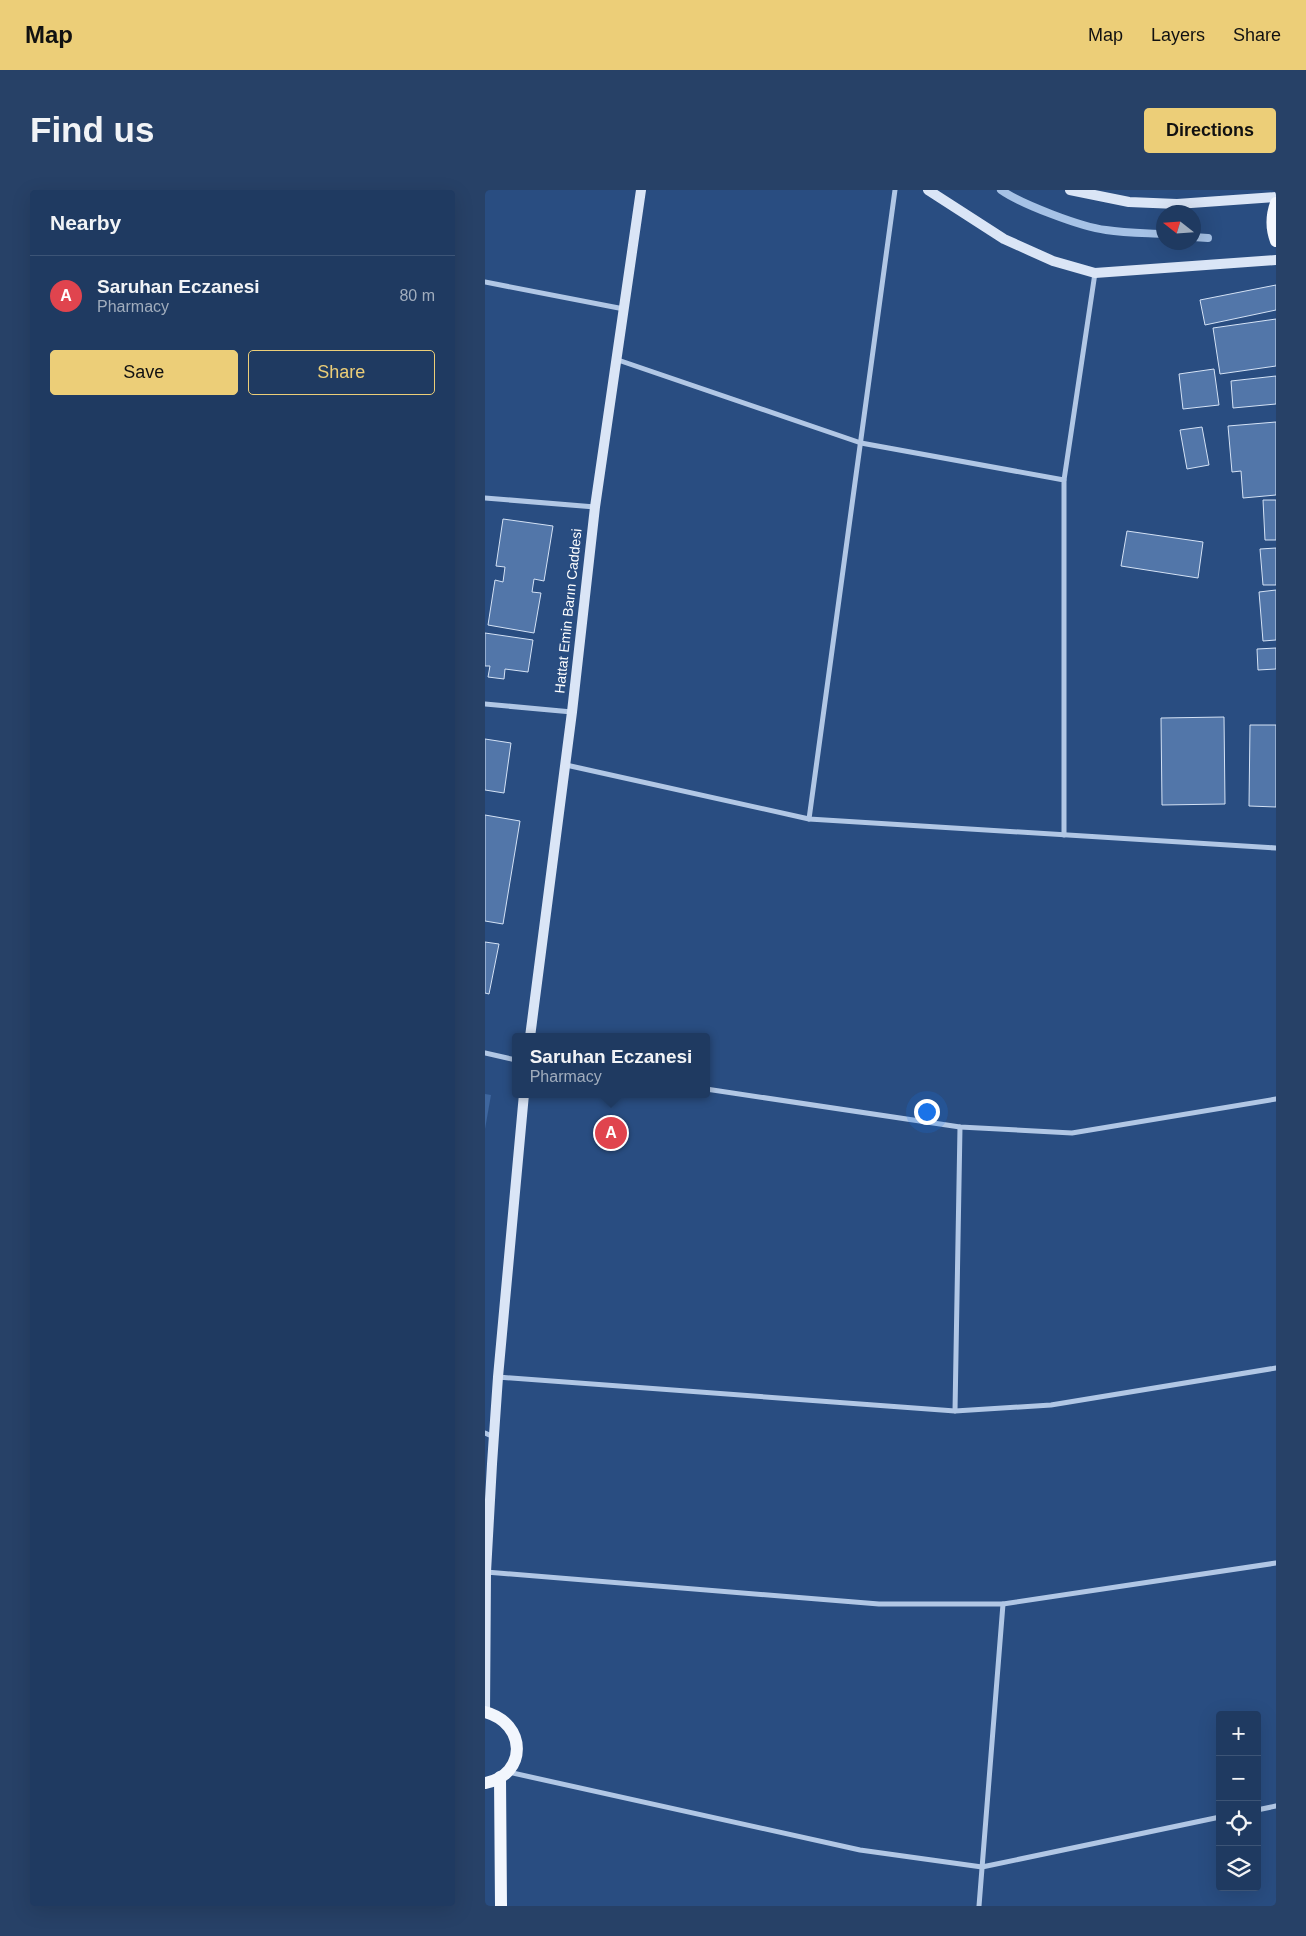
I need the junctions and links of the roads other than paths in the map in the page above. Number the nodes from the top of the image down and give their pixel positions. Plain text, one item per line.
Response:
1 (641, 190) edge
2 (895, 190) edge
3 (928, 190) edge
4 (1070, 190) edge
5 (1276, 197) edge
6 (1276, 203) edge
7 (1276, 242) edge
8 (1276, 260) edge
9 (1095, 273) junction
10 (485, 282) edge
11 (625, 309) junction
12 (617, 360) junction
13 (861, 442) junction
14 (1065, 480) junction
15 (485, 498) edge
16 (595, 507) junction
17 (485, 704) edge
18 (573, 712) junction
19 (566, 765) junction
20 (809, 819) junction
21 (1064, 835) junction
22 (1276, 848) edge
23 (531, 1033) edge
24 (485, 1053) edge
25 (512, 1059) edge
26 (710, 1090) edge
27 (524, 1098) edge
28 (1276, 1099) edge
29 (960, 1127) junction
30 (1276, 1368) edge
31 (498, 1377) junction
32 (955, 1411) junction
33 (490, 1435) edge
34 (1276, 1563) edge
35 (486, 1572) edge
36 (1003, 1604) junction
37 (485, 1712) edge
38 (504, 1774) junction
39 (485, 1783) edge
40 (1276, 1806) edge
41 (1261, 1809) edge
42 (1216, 1818) edge
43 (982, 1867) junction
44 (501, 1906) edge
45 (979, 1906) edge

1 - 11 main road, Hattat Emin Barın Caddesi
2 - 13 street
3 - 9 main road
4 - 5 main road
6 - 7 main road
8 - 9 main road
9 - 14 street
10 - 11 street
11 - 12 main road, Hattat Emin Barın Caddesi
12 - 13 street
12 - 16 main road, Hattat Emin Barın Caddesi
13 - 14 street
13 - 20 street
14 - 21 street
15 - 16 street
16 - 18 main road, Hattat Emin Barın Caddesi
17 - 18 street
18 - 19 main road, Hattat Emin Barın Caddesi
19 - 20 street
19 - 23 main road, Hattat Emin Barın Caddesi
20 - 21 street
21 - 22 street
24 - 25 street
26 - 29 street
27 - 31 main road
28 - 29 street
29 - 32 street
30 - 32 street
31 - 32 street
31 - 33 main road
33 - 35 main road
34 - 36 street
35 - 36 street
35 - 37 main road
36 - 43 street
37 - 38 main road
38 - 39 main road
38 - 43 street
38 - 44 main road
40 - 41 street
42 - 43 street
43 - 45 street

